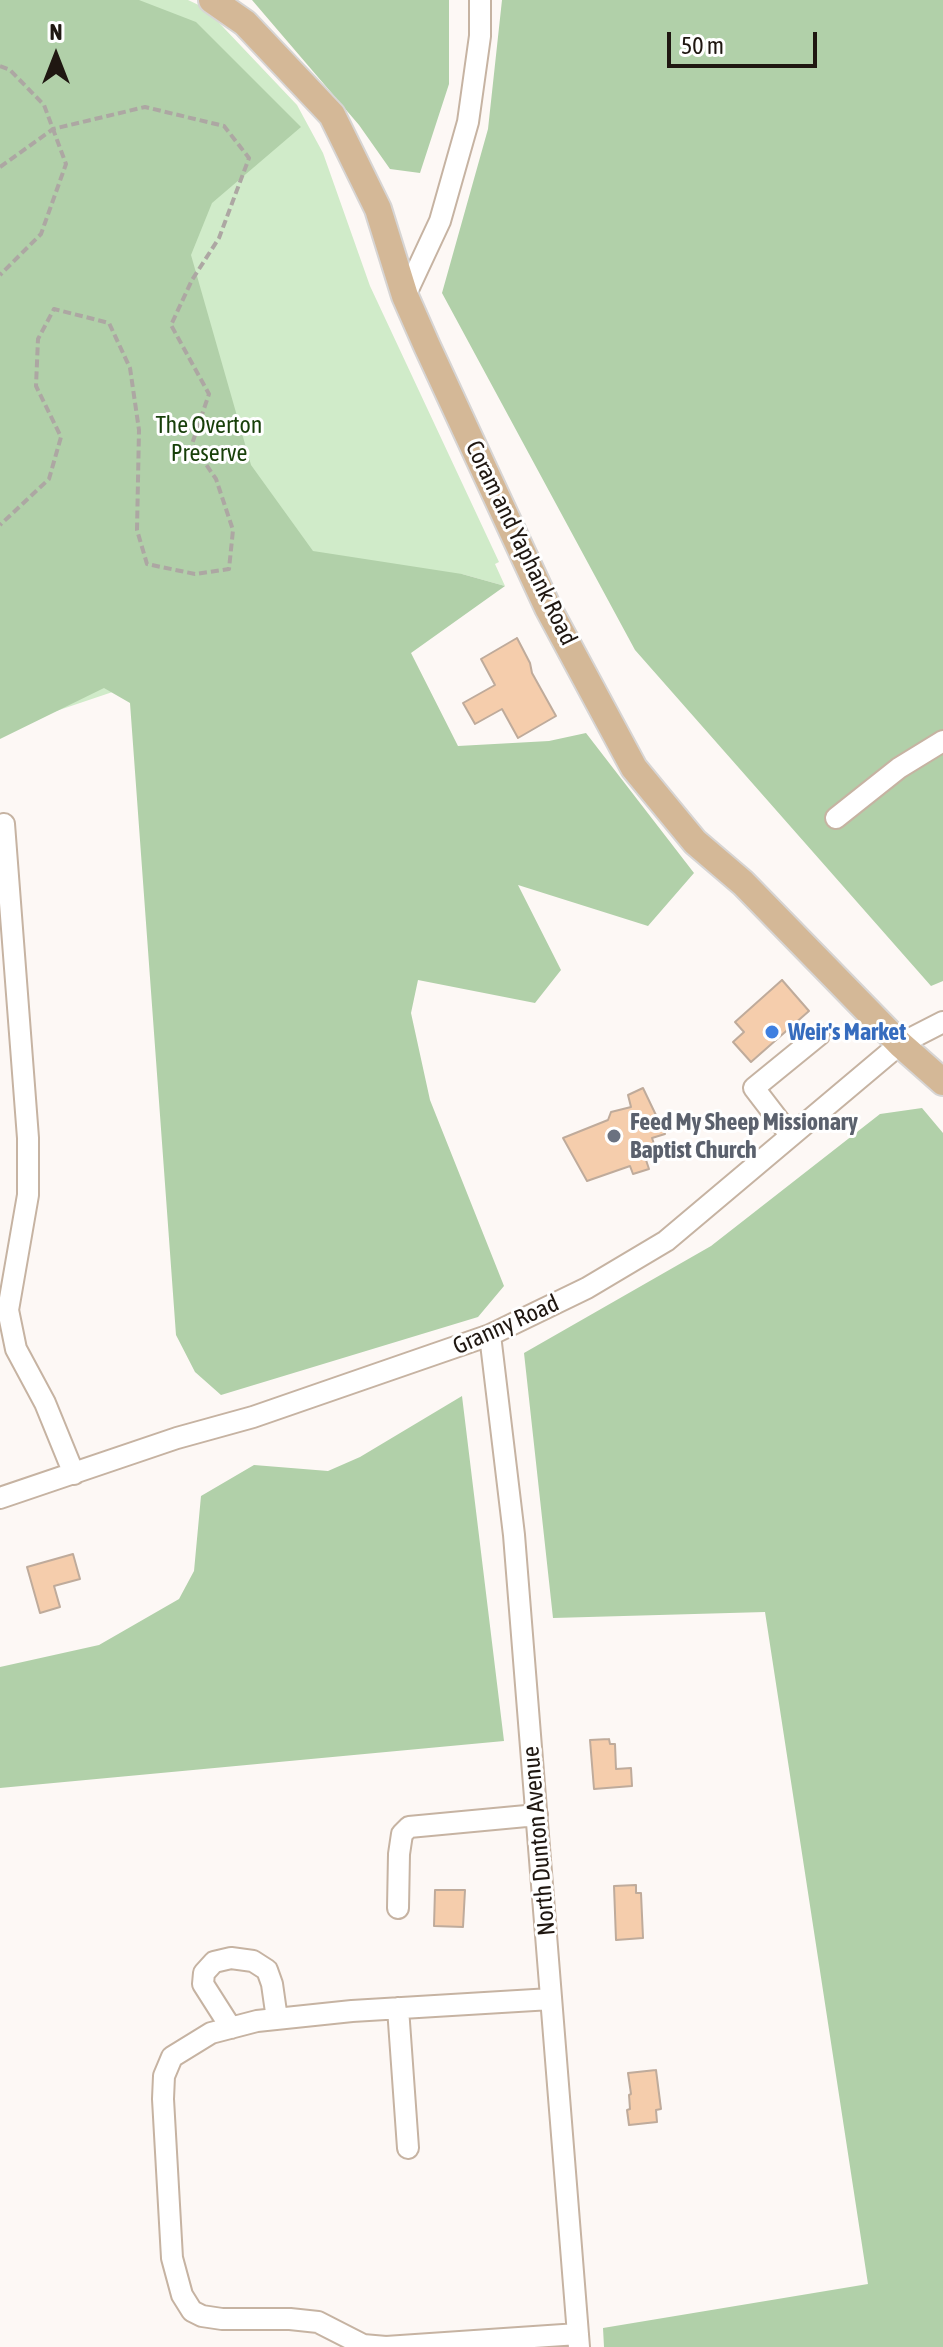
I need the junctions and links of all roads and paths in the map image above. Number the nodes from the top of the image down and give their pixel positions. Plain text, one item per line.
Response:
1 (212, 0) edge
2 (480, 0) edge
3 (0, 66) edge
4 (53, 129) junction
5 (0, 167) edge
6 (0, 275) edge
7 (405, 296) junction
8 (0, 525) edge
9 (943, 741) edge
10 (836, 818) dead end
11 (4, 824) dead end
12 (943, 1022) edge
13 (819, 1035) dead end
14 (900, 1044) junction
15 (943, 1082) edge
16 (790, 1135) junction
17 (490, 1335) junction
18 (74, 1474) junction
19 (0, 1498) edge
20 (537, 1815) junction
21 (398, 1908) dead end
22 (551, 1999) junction
23 (398, 2008) junction
24 (277, 2019) junction
25 (231, 2028) junction
26 (408, 2148) dead end
27 (578, 2340) edge

1 - 7 main road, Coram and Yaphank Road
2 - 7 street
3 - 4 path
4 - 5 path
4 - 6 path
4 - 8 path
7 - 14 main road, Coram and Yaphank Road
9 - 10 street
11 - 18 street
12 - 14 street, Granny Road
13 - 16 street
14 - 15 main road, Coram and Yaphank Road
14 - 16 street, Granny Road
16 - 17 street, Granny Road
17 - 18 street, Granny Road
17 - 20 street, North Dunton Avenue
18 - 19 street, Granny Road
20 - 21 street
20 - 22 street, North Dunton Avenue
22 - 23 street
22 - 27 street, North Dunton Avenue
23 - 24 street
23 - 26 street
24 - 25 street
24 - 25 street
25 - 27 street

